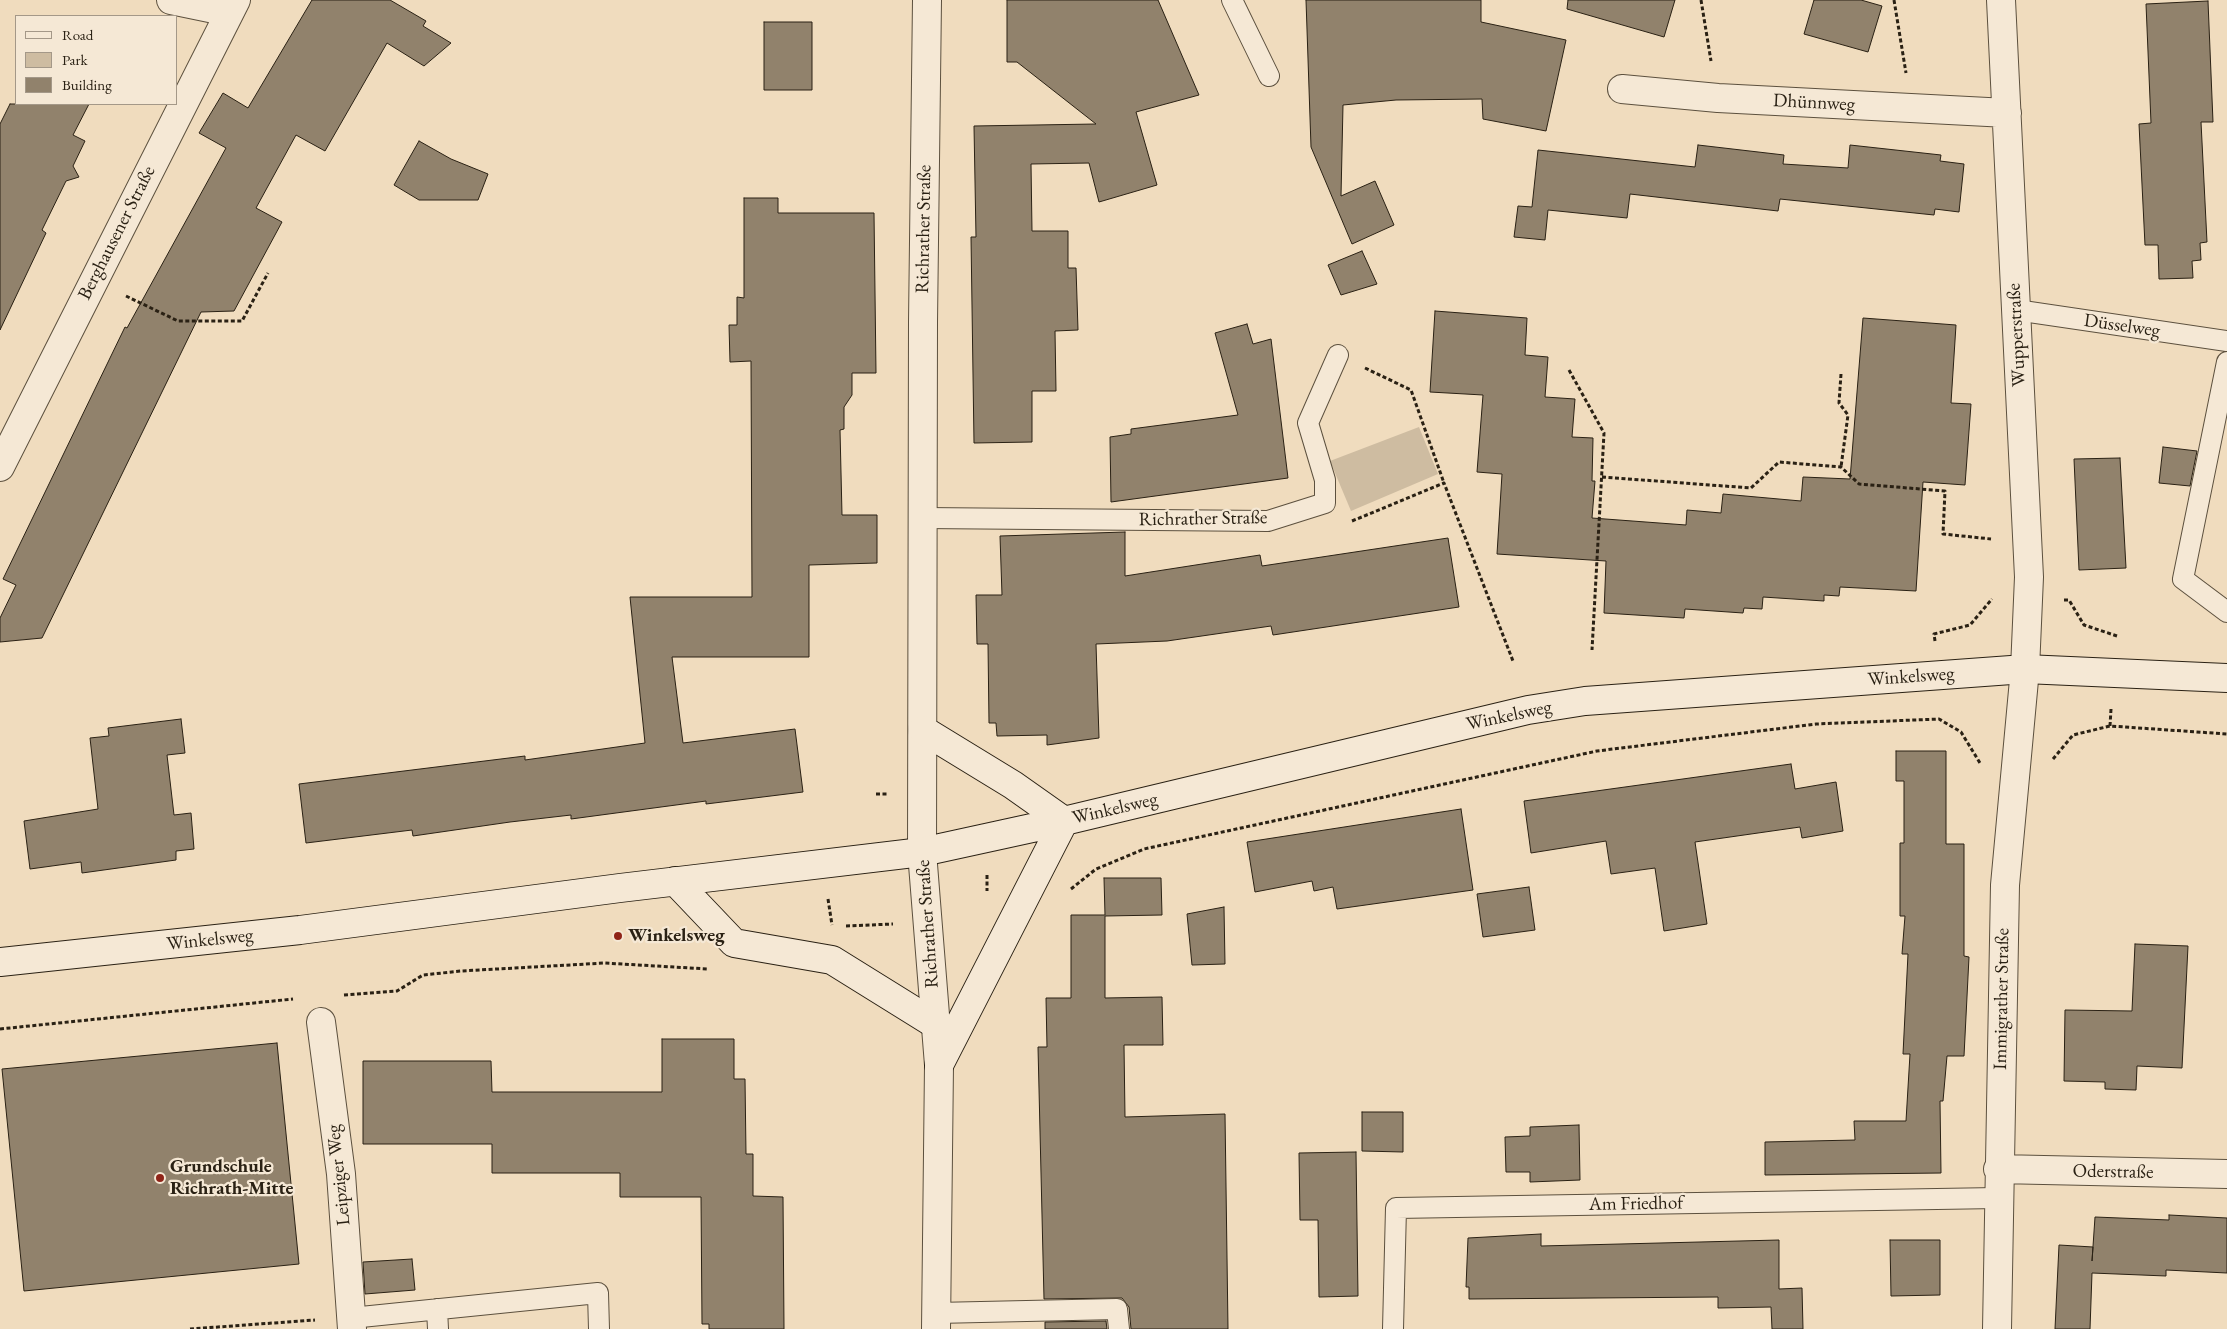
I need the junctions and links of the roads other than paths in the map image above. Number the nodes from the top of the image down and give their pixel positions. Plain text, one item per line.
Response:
1 (171, 0) edge
2 (926, 0) edge
3 (1232, 0) edge
4 (2001, 0) edge
5 (232, 6) edge
6 (1269, 76) dead end
7 (1622, 89) dead end
8 (2007, 113) junction
9 (2016, 310) junction
10 (2227, 341) edge
11 (1338, 355) road end
12 (2227, 362) edge
13 (0, 467) edge
14 (923, 518) junction
15 (2227, 612) edge
16 (2025, 669) junction
17 (2227, 678) edge
18 (922, 730) junction
19 (1064, 821) junction
20 (922, 852) junction
21 (675, 881) junction
22 (0, 962) edge
23 (321, 1022) dead end
24 (935, 1024) junction
25 (939, 1065) junction
26 (1998, 1169) junction
27 (2227, 1174) edge
28 (1998, 1198) junction
29 (437, 1309) junction
30 (936, 1321) edge
31 (351, 1323) edge
32 (438, 1329) edge
33 (599, 1329) edge
34 (1119, 1329) edge
35 (1393, 1329) edge
36 (1997, 1329) edge

1 - 5 street
2 - 14 street, Richrather Straße
3 - 6 lane
4 - 8 street, Wupperstraße
5 - 13 street, Berghausener Straße
7 - 8 street, Dhünnweg
8 - 9 street, Wupperstraße
9 - 10 lane, Düsselweg
9 - 16 street, Wupperstraße
11 - 14 lane, Richrather Straße
12 - 15 lane
14 - 18 street, Richrather Straße
16 - 17 street, Winkelsweg
16 - 19 street, Winkelsweg
16 - 26 street, Immigrather Straße
18 - 19 street
18 - 20 street, Richrather Straße
19 - 20 street, Winkelsweg
19 - 25 street
20 - 21 street, Winkelsweg
20 - 24 street, Richrather Straße
21 - 22 street, Winkelsweg
21 - 24 street
23 - 31 street, Leipziger Weg
24 - 25 street, Richrather Straße
25 - 30 street, Richrather Straße
26 - 27 street, Oderstraße
26 - 28 street, Immigrather Straße
28 - 35 lane, Am Friedhof
28 - 36 street, Immigrather Straße
29 - 31 lane
29 - 32 lane
29 - 33 lane
30 - 34 lane

